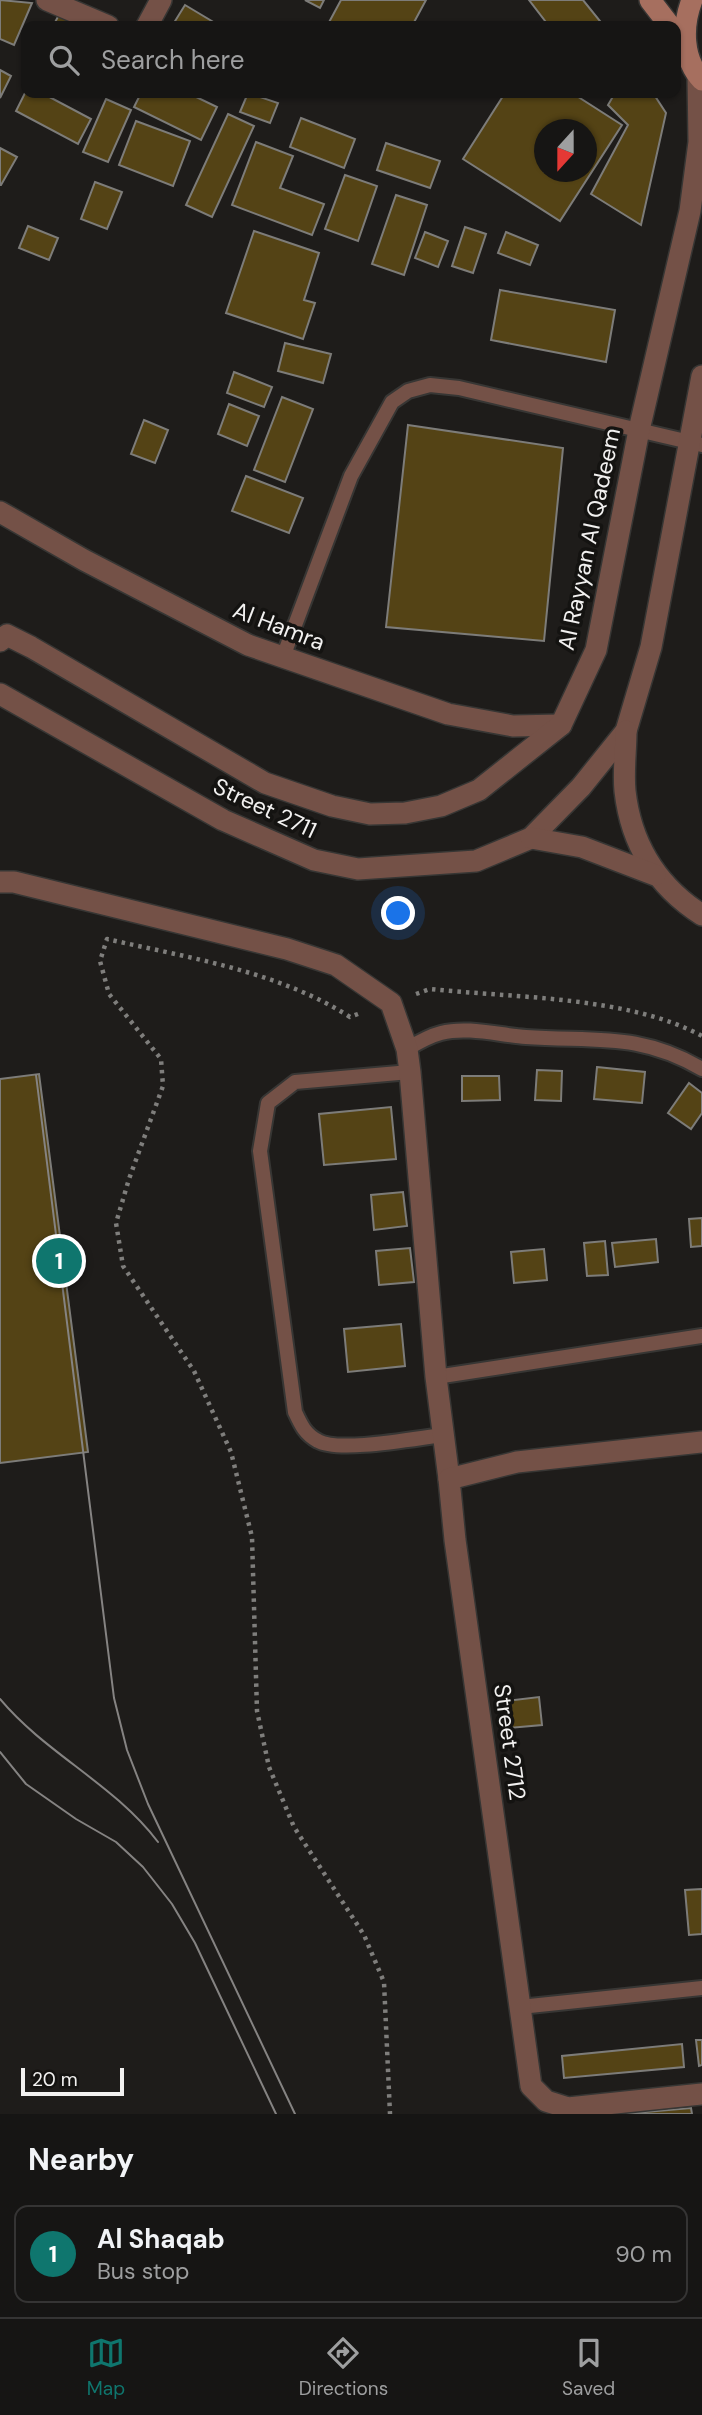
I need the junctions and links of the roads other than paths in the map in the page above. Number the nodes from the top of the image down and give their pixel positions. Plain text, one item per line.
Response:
1 (47, 0) edge
2 (161, 0) edge
3 (650, 0) edge
4 (692, 0) edge
5 (96, 21) edge
6 (150, 21) edge
7 (666, 21) edge
8 (681, 40) edge
9 (700, 78) edge
10 (702, 376) edge
11 (639, 430) junction
12 (695, 443) edge
13 (0, 512) edge
14 (2, 636) edge
15 (283, 657) junction
16 (0, 694) edge
17 (561, 726) junction
18 (626, 731) junction
19 (531, 838) junction
20 (655, 876) junction
21 (5, 879) edge
22 (702, 915) edge
23 (407, 1049) junction
24 (702, 1069) edge
25 (410, 1072) junction
26 (702, 1336) edge
27 (436, 1377) junction
28 (443, 1435) junction
29 (702, 1442) edge
30 (449, 1479) junction
31 (702, 1988) edge
32 (520, 2007) junction
33 (702, 2094) edge

1 - 5 street
2 - 6 street
3 - 7 street
4 - 8 street
8 - 9 street
9 - 11 street, Al Rayyan Al Qadeem
10 - 12 street
11 - 12 lane
11 - 15 lane
11 - 17 street, Al Rayyan Al Qadeem
12 - 18 street
13 - 15 street, Al Hamra
14 - 17 street, Al Rayyan Al Qadeem
15 - 17 street, Al Hamra
16 - 19 street, Street 2711
18 - 19 street
18 - 20 street
19 - 20 street
20 - 22 street
21 - 23 street, Street 2712
23 - 24 lane
23 - 25 street, Street 2712
25 - 27 street, Street 2712
25 - 28 lane
26 - 27 lane
27 - 28 street, Street 2712
28 - 30 street, Street 2712
29 - 30 street
30 - 32 street, Street 2712
31 - 32 lane
32 - 33 street, Street 2712

